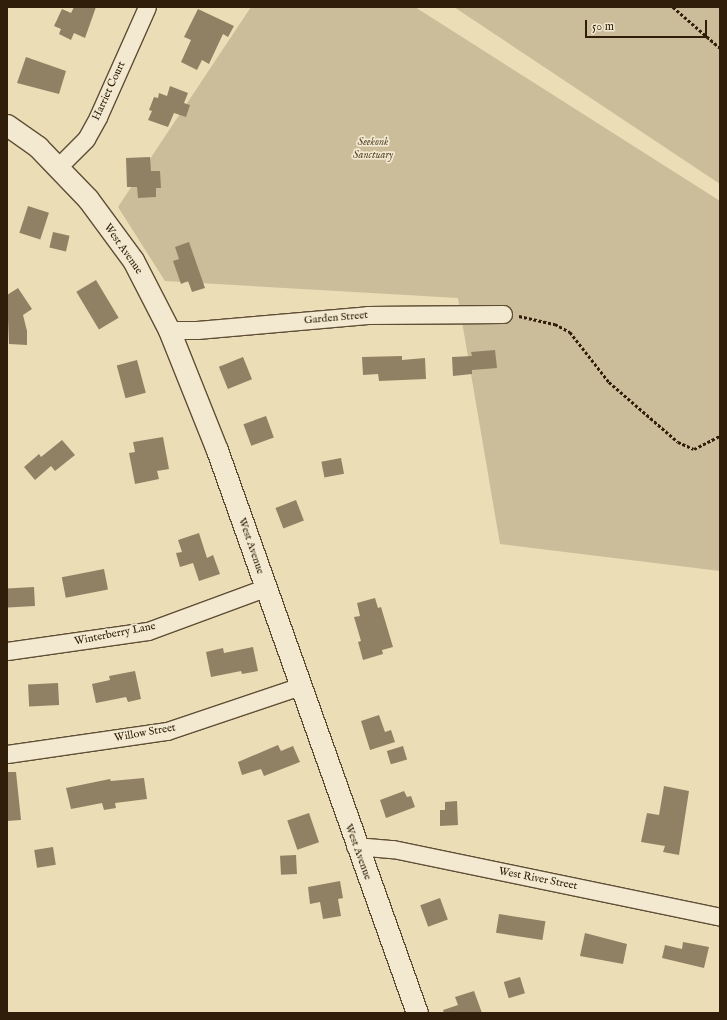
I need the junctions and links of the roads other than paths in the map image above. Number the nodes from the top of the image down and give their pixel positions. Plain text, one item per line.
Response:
1 (147, 7) edge
2 (7, 125) edge
3 (59, 166) junction
4 (503, 314) road end
5 (169, 330) junction
6 (265, 588) junction
7 (7, 651) edge
8 (301, 686) junction
9 (7, 754) edge
10 (355, 846) junction
11 (720, 917) edge
12 (416, 1013) edge

1 - 3 street, Harriet Court
2 - 3 street, West Avenue
3 - 5 street, West Avenue
4 - 5 street, Garden Street
5 - 6 street, West Avenue
6 - 7 street, Winterberry Lane
6 - 8 street, West Avenue
8 - 9 street, Willow Street
8 - 10 street, West Avenue
10 - 11 street, West River Street
10 - 12 street, West Avenue

